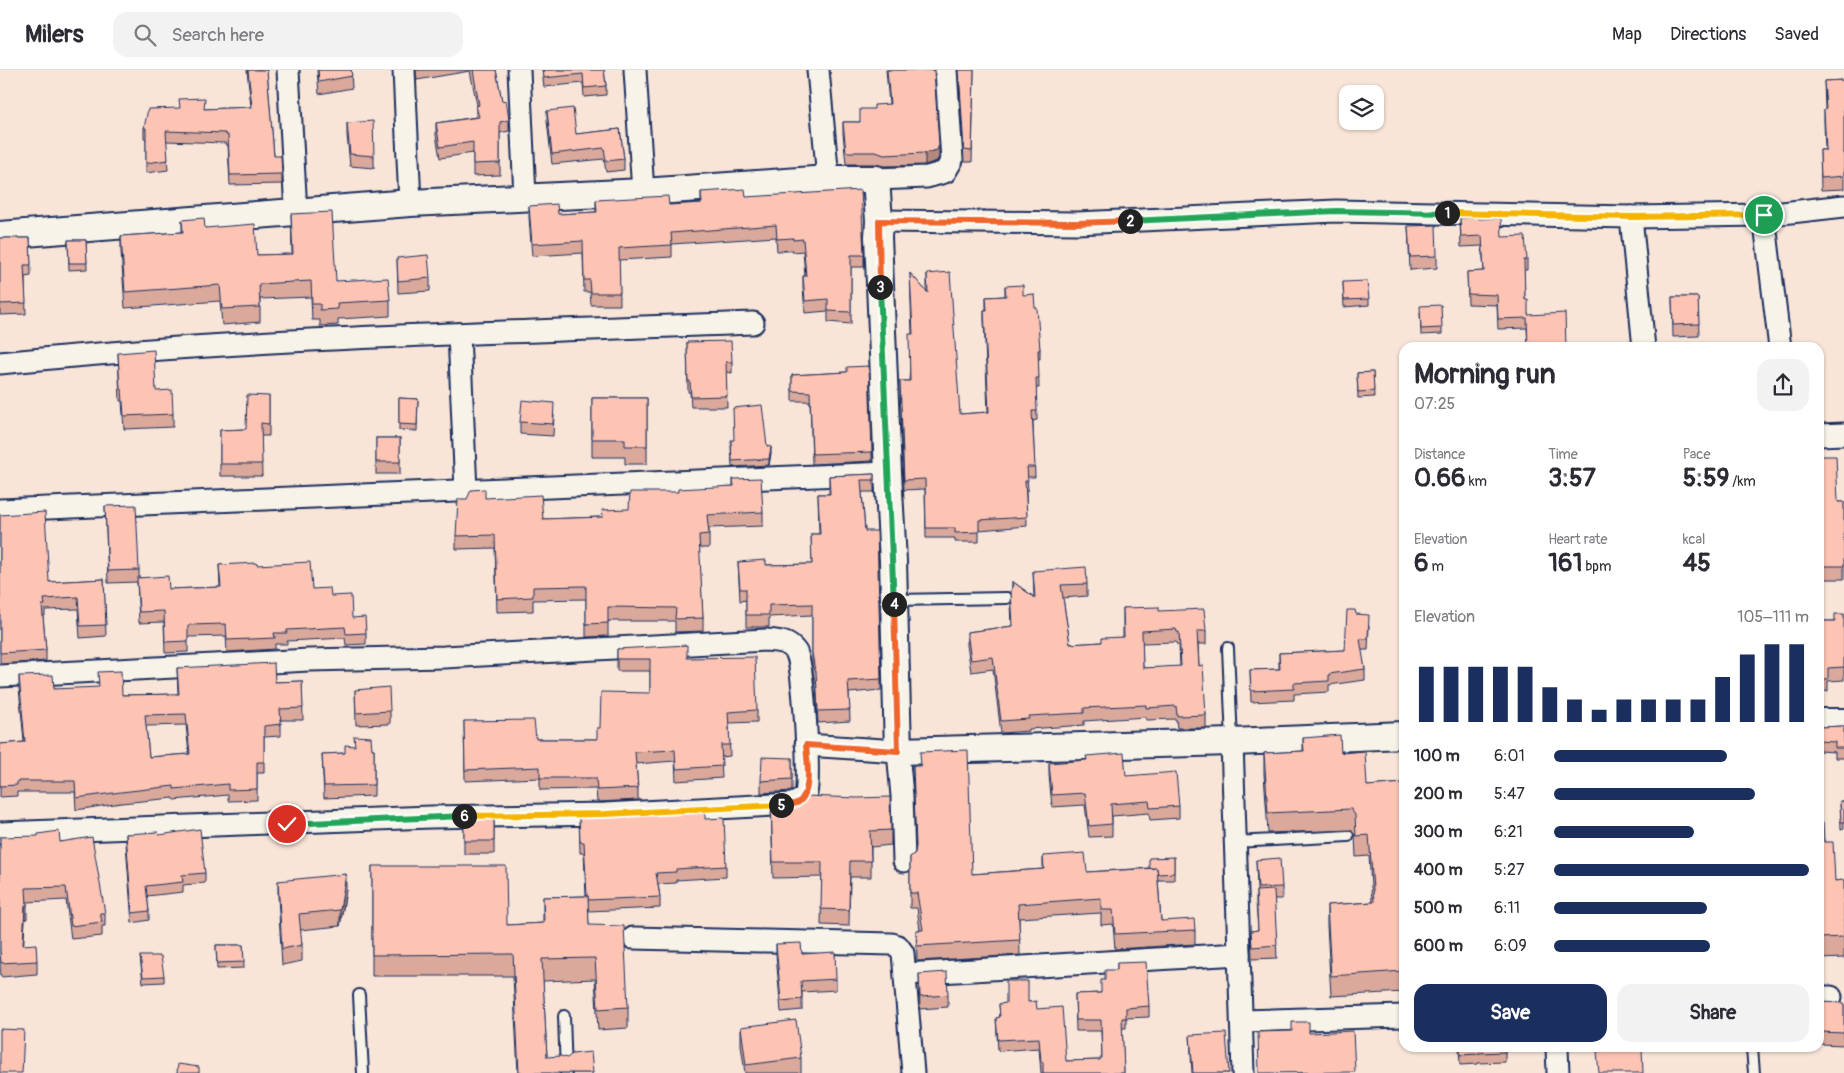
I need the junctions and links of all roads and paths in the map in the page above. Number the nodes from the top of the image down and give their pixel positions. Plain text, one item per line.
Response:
1 (288, 70) edge
2 (404, 70) edge
3 (519, 70) edge
4 (635, 70) edge
5 (818, 70) edge
6 (946, 70) edge
7 (828, 179) junction
8 (876, 179) junction
9 (642, 192) junction
10 (525, 196) junction
11 (410, 203) junction
12 (1844, 206) edge
13 (296, 212) junction
14 (1764, 215) junction
15 (1631, 217) junction
16 (879, 221) junction
17 (0, 234) edge
18 (752, 323) dead end
19 (459, 334) junction
20 (1643, 342) edge
21 (1779, 342) edge
22 (0, 363) edge
23 (1844, 434) edge
24 (1824, 435) edge
25 (888, 473) junction
26 (466, 491) junction
27 (0, 510) edge
28 (1007, 598) dead end
29 (894, 600) junction
30 (1228, 648) dead end
31 (0, 676) edge
32 (1824, 722) edge
33 (1844, 722) edge
34 (1399, 735) edge
35 (1232, 742) junction
36 (806, 745) junction
37 (898, 751) junction
38 (0, 833) edge
39 (1348, 836) dead end
40 (1236, 842) junction
41 (904, 862) dead end
42 (633, 938) dead end
43 (1239, 954) junction
44 (906, 974) junction
45 (359, 995) dead end
46 (564, 1016) dead end
47 (1399, 1016) edge
48 (1242, 1021) junction
49 (1557, 1052) edge
50 (1752, 1052) edge
51 (363, 1073) edge
52 (566, 1073) edge
53 (913, 1073) edge
54 (1243, 1073) edge
55 (1558, 1073) edge
56 (1754, 1073) edge

1 - 13 street
2 - 11 street
3 - 10 street
4 - 9 street
5 - 7 street
6 - 8 street
7 - 8 street
7 - 9 street
8 - 16 street
9 - 10 street
10 - 11 street
11 - 13 street
12 - 14 street
13 - 17 street
14 - 15 street
14 - 21 street
15 - 16 street
15 - 20 street
16 - 25 street
18 - 19 street
19 - 22 street
19 - 26 street
23 - 24 street
25 - 26 street
25 - 29 street
26 - 27 street
28 - 29 lane
29 - 37 street
30 - 35 lane
31 - 36 street
32 - 33 street
34 - 35 street
35 - 37 street
35 - 40 street
36 - 37 street
36 - 38 street
37 - 41 street
39 - 40 lane
40 - 43 street
42 - 44 street
43 - 44 street
43 - 48 street
44 - 53 street
45 - 51 lane
46 - 52 lane
47 - 48 street
48 - 54 street
49 - 55 street
50 - 56 lane

